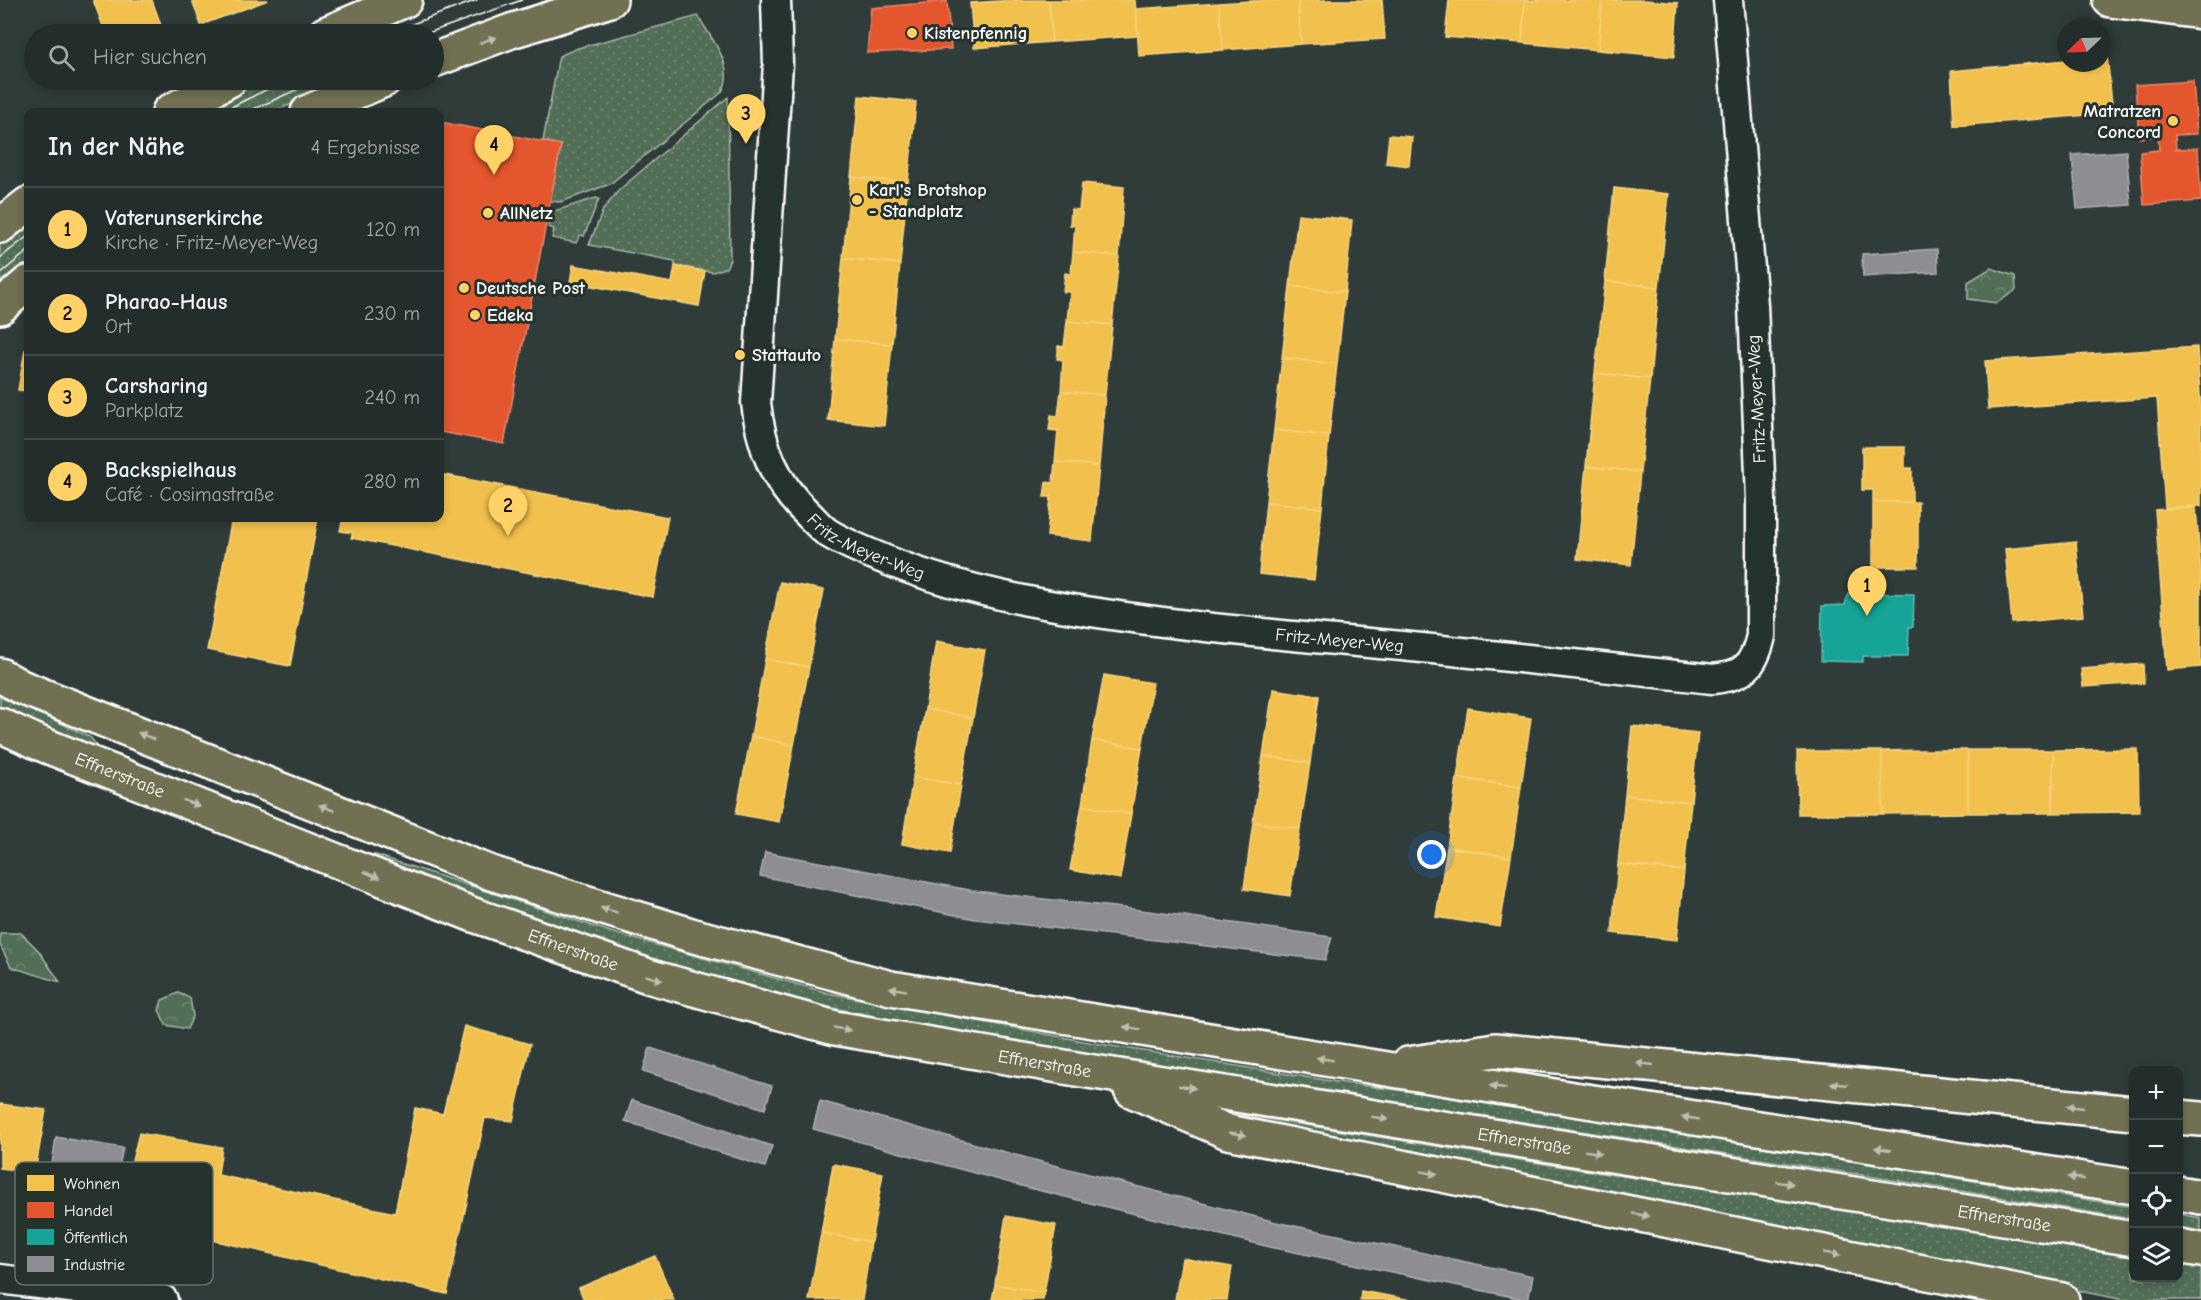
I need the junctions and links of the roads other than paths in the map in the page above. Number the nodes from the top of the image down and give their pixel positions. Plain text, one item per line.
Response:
1 (405, 0) edge
2 (610, 0) edge
3 (776, 0) edge
4 (1728, 0) edge
5 (2110, 0) edge
6 (2201, 12) edge
7 (349, 24) edge
8 (444, 56) edge
9 (210, 90) edge
10 (360, 90) edge
11 (176, 108) edge
12 (318, 108) edge
13 (24, 207) edge
14 (0, 226) edge
15 (24, 286) edge
16 (0, 307) edge
17 (0, 675) edge
18 (0, 725) edge
19 (1383, 1069) junction
20 (1088, 1071) junction
21 (2129, 1113) edge
22 (2183, 1117) edge
23 (2201, 1119) edge
24 (2129, 1185) edge
25 (2183, 1194) edge
26 (2201, 1197) edge
27 (2129, 1238) edge
28 (2183, 1247) edge
29 (2201, 1250) edge
30 (0, 1279) edge
31 (15, 1281) edge
32 (40, 1285) edge
33 (119, 1297) edge
34 (163, 1300) edge
35 (2062, 1300) edge

1 - 7 main road
8 -> 2 main road
3 - 4 street, Fritz-Meyer-Weg
5 - 6 main road
9 - 11 main road
10 - 12 main road
13 - 14 main road
15 - 16 main road
19 -> 17 main road
18 -> 20 main road, Effnerstraße
21 -> 19 main road
24 -> 19 main road
20 -> 27 main road, Effnerstraße
20 -> 35 main road
22 - 23 main road
25 - 26 main road
28 - 29 main road
30 - 31 street
32 - 33 street
33 - 34 street

